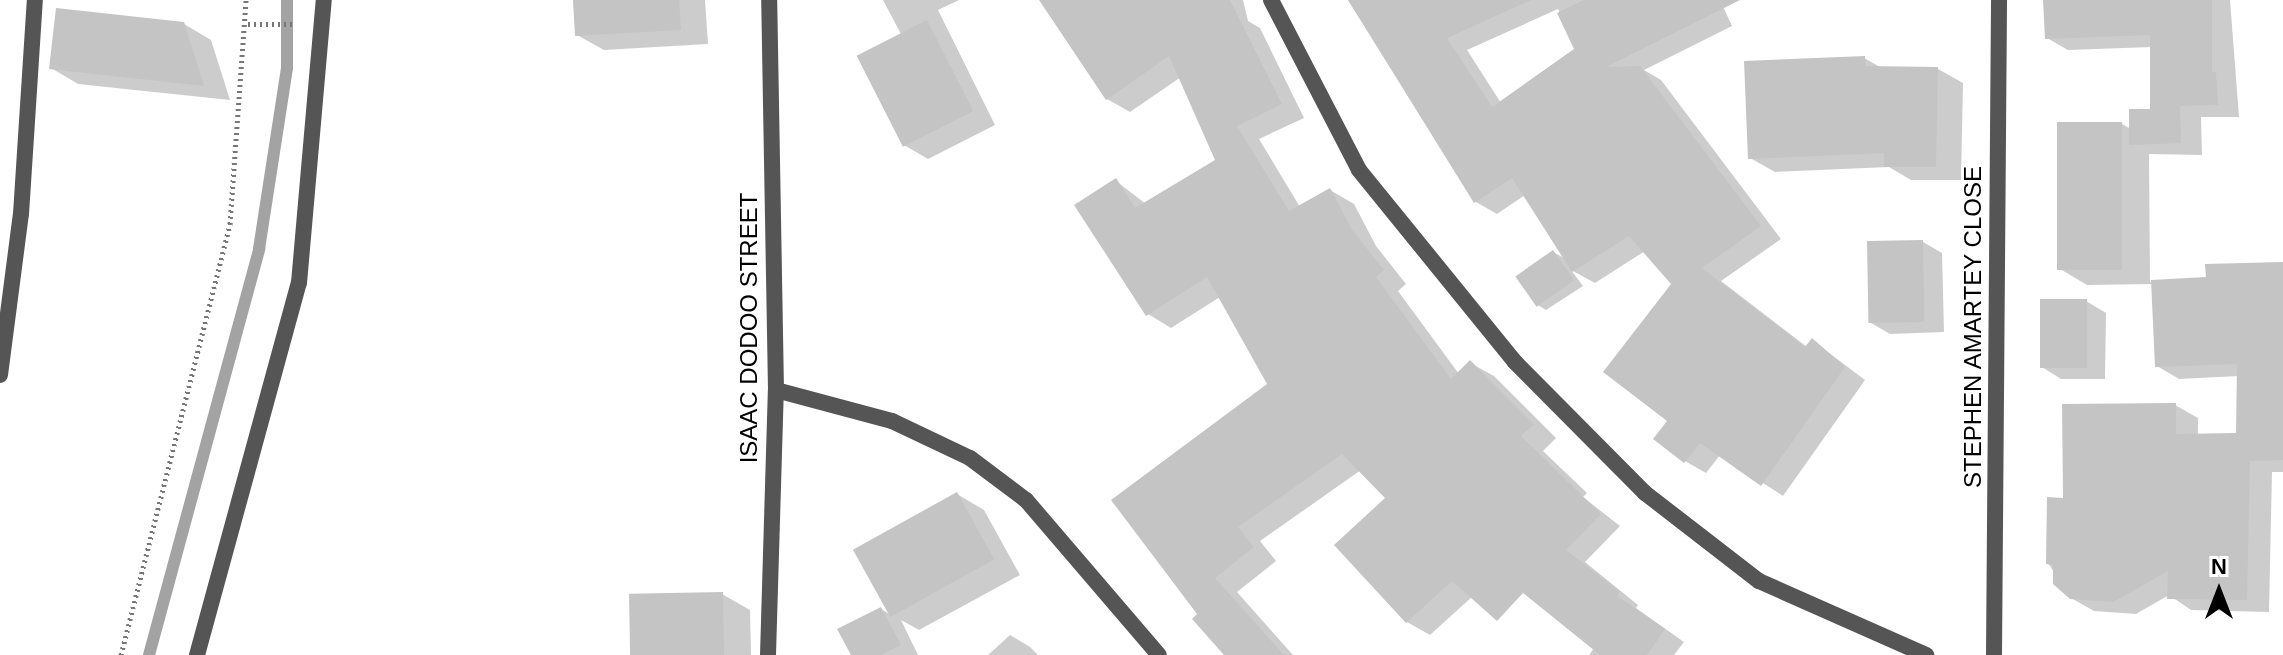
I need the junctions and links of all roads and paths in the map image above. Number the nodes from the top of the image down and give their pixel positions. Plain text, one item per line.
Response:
1 (35, 0) edge
2 (246, 0) edge
3 (324, 0) edge
4 (769, 0) edge
5 (1271, 0) edge
6 (1999, 0) edge
7 (248, 24) junction
8 (305, 24) dead end
9 (0, 375) edge
10 (776, 390) junction
11 (121, 655) edge
12 (197, 655) edge
13 (768, 655) edge
14 (1159, 655) edge
15 (1926, 655) edge
16 (1994, 655) edge

1 - 9 street
2 - 7 path
3 - 12 street
4 - 10 street, ISAAC DODOO STREET
5 - 15 street
6 - 16 street, STEPHEN AMARTEY CLOSE
7 - 8 path
7 - 11 path
10 - 13 street, ISAAC DODOO STREET
10 - 14 street

